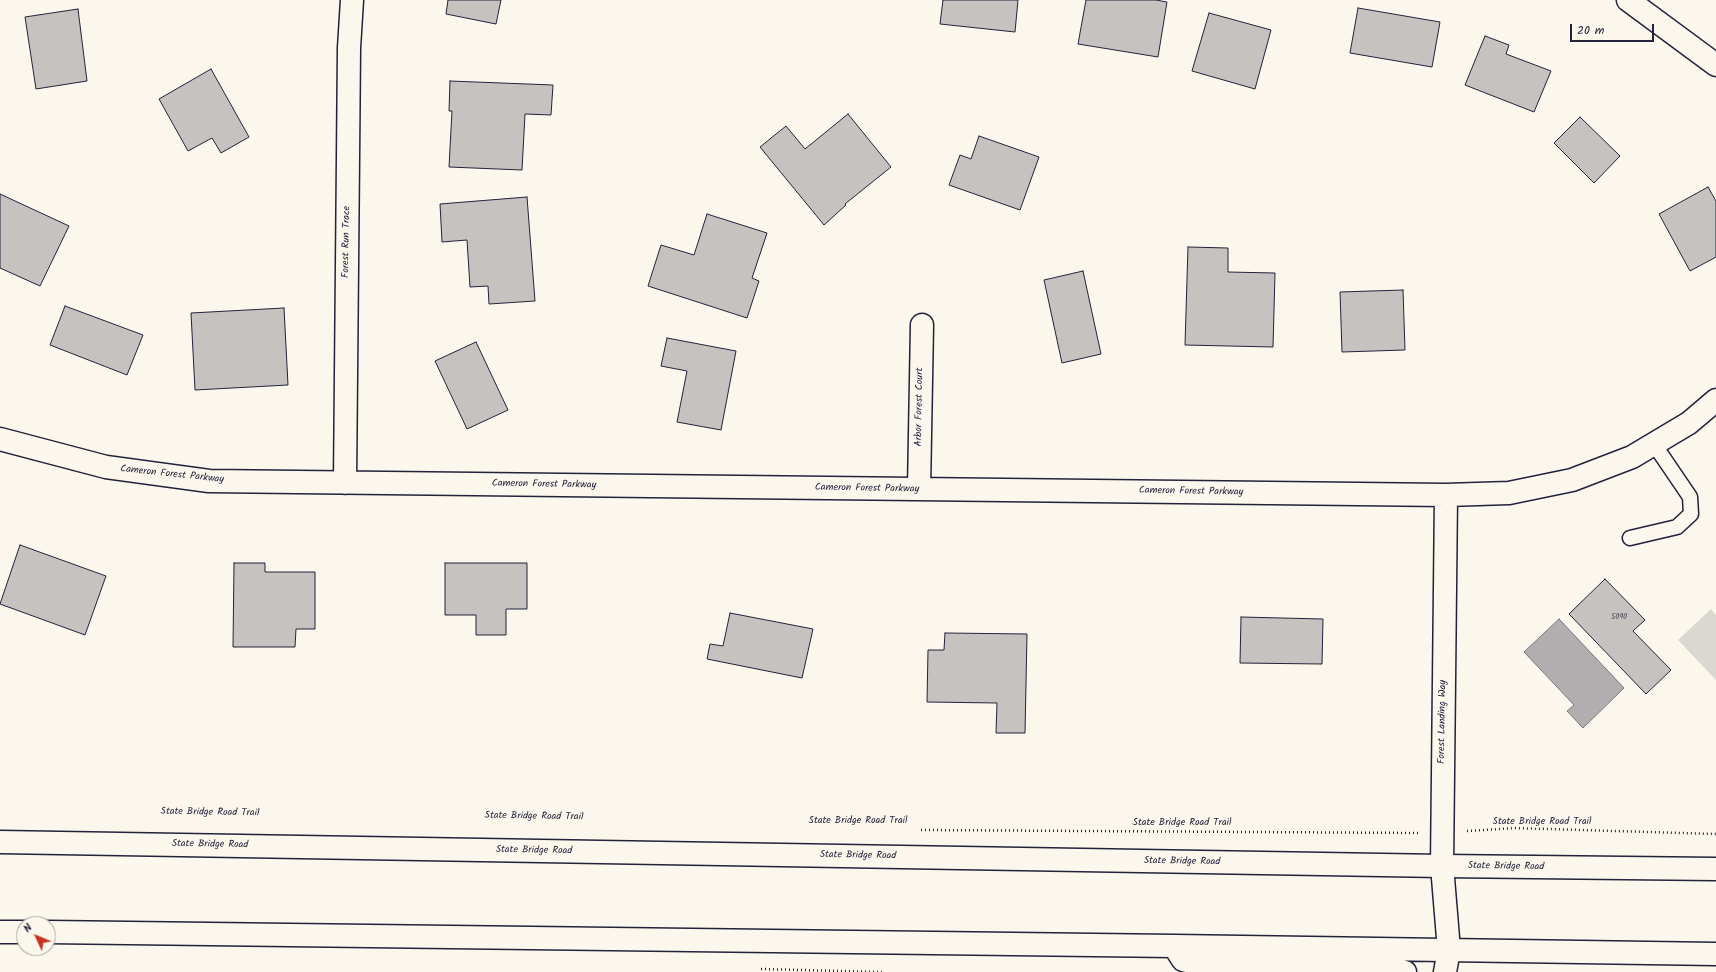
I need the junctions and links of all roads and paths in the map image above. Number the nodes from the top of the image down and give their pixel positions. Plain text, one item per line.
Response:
1 (352, 0) edge
2 (1628, 0) edge
3 (1716, 65) edge
4 (922, 325) dead end
5 (1716, 400) edge
6 (0, 439) edge
7 (1654, 444) junction
8 (345, 483) junction
9 (919, 489) junction
10 (1446, 495) junction
11 (1630, 538) dead end
12 (914, 830) dead end
13 (1442, 833) junction
14 (1716, 834) edge
15 (0, 842) edge
16 (1442, 866) junction
17 (1716, 869) edge
18 (0, 932) edge
19 (16, 932) edge
20 (56, 932) edge
21 (1174, 946) junction
22 (1449, 950) junction
23 (1716, 954) edge
24 (1405, 972) edge
25 (1445, 972) edge

1 - 8 main road, Forest Run Trace
2 - 3 main road
4 - 9 main road, Arbor Forest Court
5 - 7 main road, Cameron Forest Parkway
6 - 8 main road, Cameron Forest Parkway
7 - 10 main road, Cameron Forest Parkway
7 - 11 lane
8 - 9 main road, Cameron Forest Parkway
9 - 10 main road, Cameron Forest Parkway
10 - 13 main road, Forest Landing Way
12 - 13 path, State Bridge Road Trail
13 - 14 path, State Bridge Road Trail
13 - 16 main road, Forest Landing Way
15 - 16 main road, State Bridge Road
16 - 17 main road, State Bridge Road
16 - 22 main road, Forest Landing Way
18 - 19 main road
20 - 21 main road
21 - 22 main road
21 - 24 main road
22 - 23 main road
22 - 25 main road, Forest Landing Way

